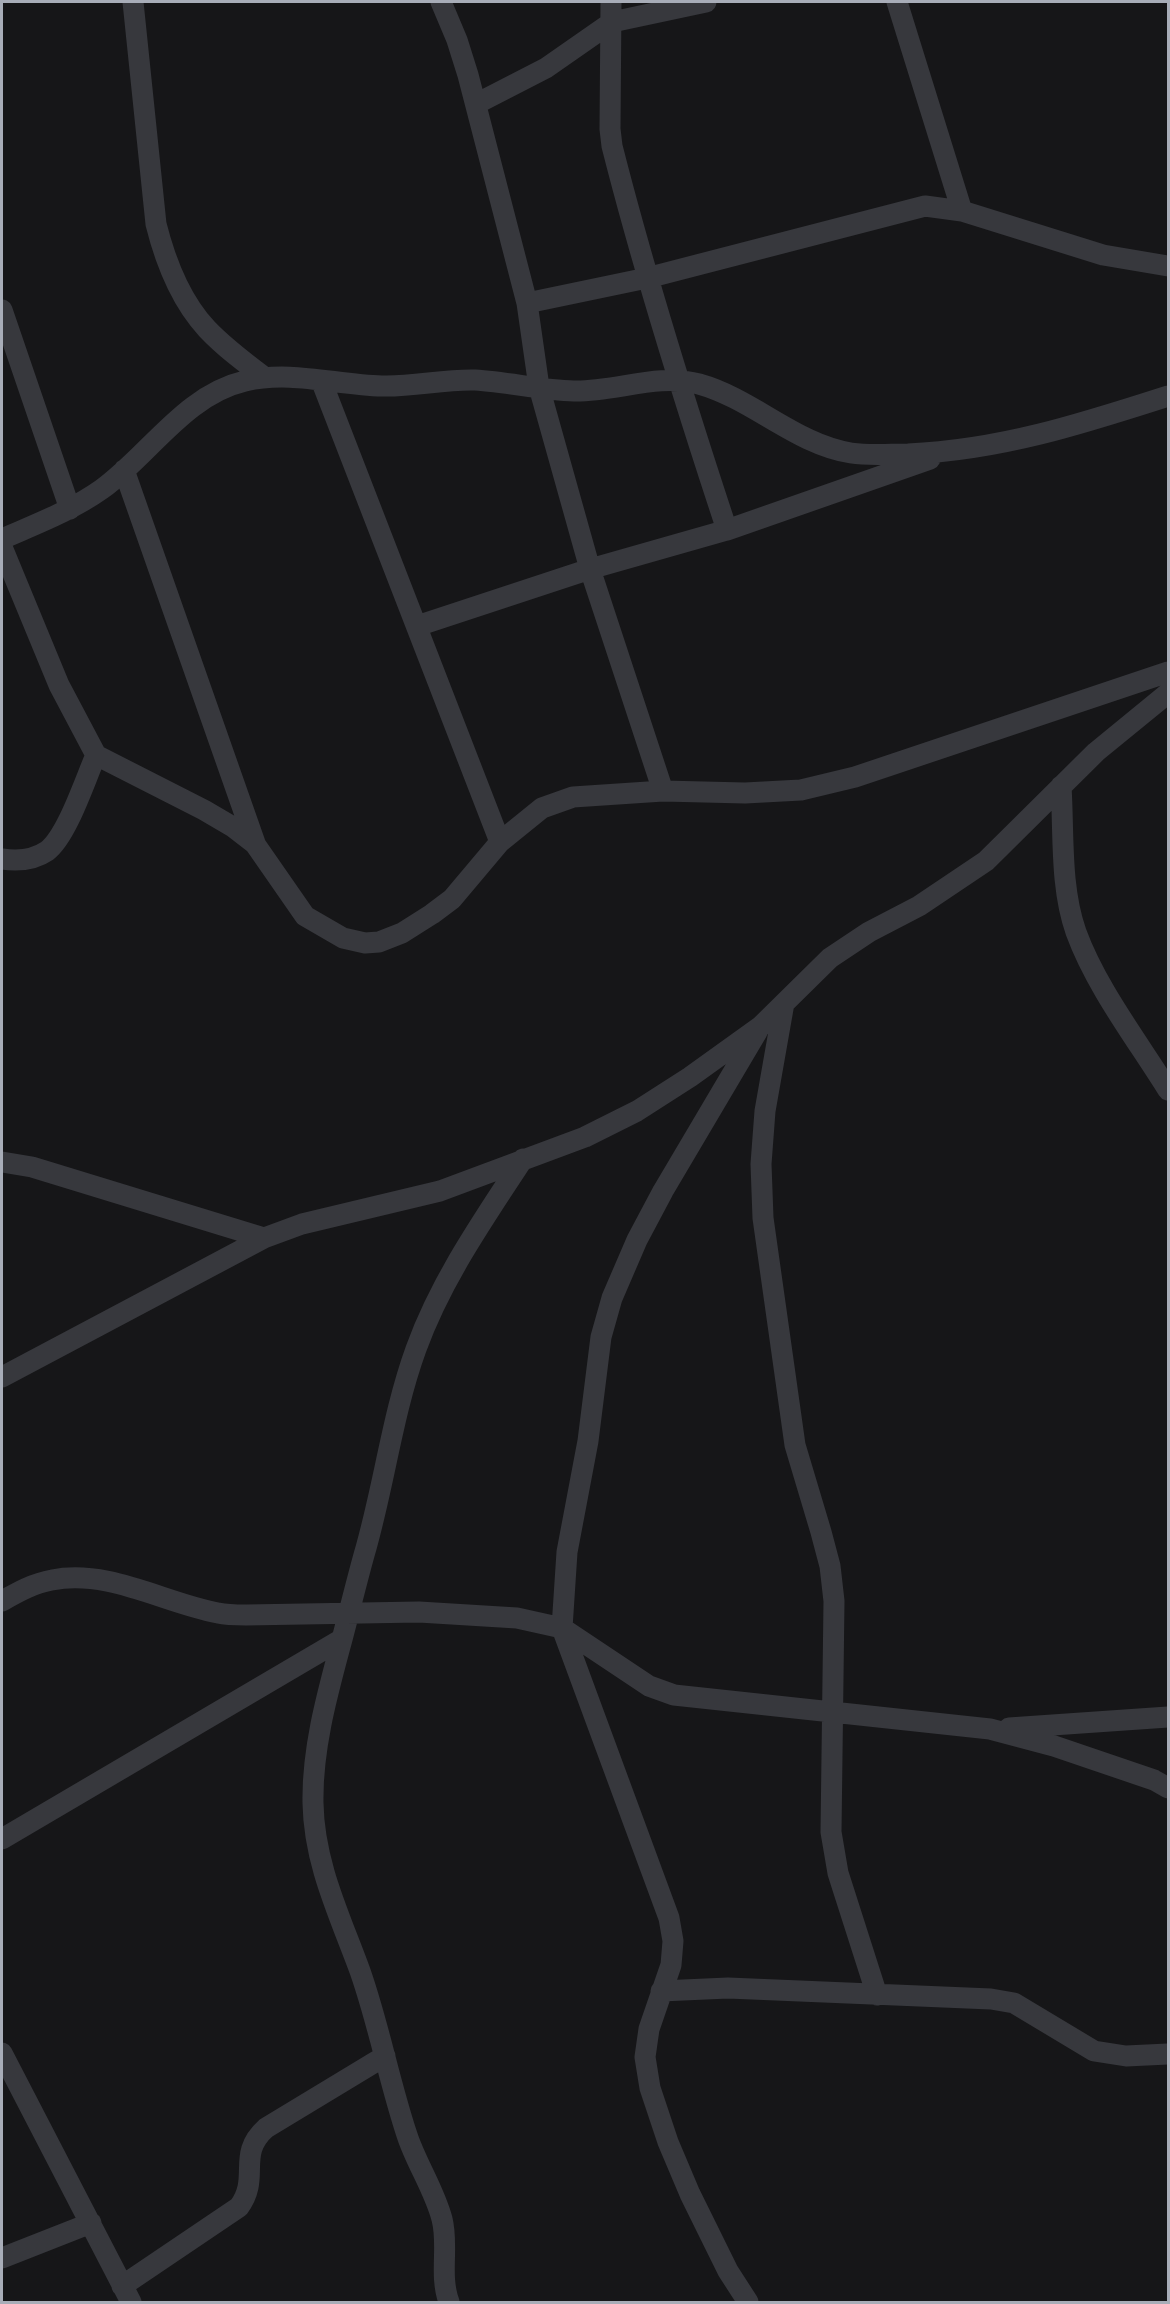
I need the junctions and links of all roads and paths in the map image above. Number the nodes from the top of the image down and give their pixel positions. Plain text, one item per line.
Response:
1 (133, 2) edge
2 (441, 2) edge
3 (706, 2) edge
4 (897, 2) edge
5 (612, 12) edge
6 (476, 104) junction
7 (962, 211) junction
8 (1168, 266) edge
9 (646, 278) junction
10 (527, 303) junction
11 (2, 310) edge
12 (264, 377) junction
13 (321, 380) junction
14 (678, 381) junction
15 (539, 387) junction
16 (1168, 396) edge
17 (951, 452) junction
18 (124, 470) junction
19 (70, 509) junction
20 (727, 530) junction
21 (2, 538) edge
22 (2, 547) edge
23 (590, 569) junction
24 (417, 626) junction
25 (1168, 672) edge
26 (1168, 693) edge
27 (96, 755) junction
28 (1061, 786) junction
29 (663, 791) junction
30 (500, 842) junction
31 (255, 844) junction
32 (2, 859) edge
33 (784, 1003) junction
34 (760, 1026) junction
35 (1168, 1090) edge
36 (523, 1159) junction
37 (2, 1162) edge
38 (264, 1238) junction
39 (2, 1377) edge
40 (2, 1601) edge
41 (348, 1613) junction
42 (562, 1628) junction
43 (342, 1639) junction
44 (832, 1712) junction
45 (1168, 1717) edge
46 (990, 1729) junction
47 (1168, 1788) edge
48 (2, 1839) edge
49 (661, 1991) junction
50 (877, 1995) junction
51 (2, 2054) edge
52 (1168, 2054) edge
53 (385, 2056) junction
54 (7, 2079) edge
55 (91, 2223) junction
56 (2, 2258) edge
57 (126, 2294) edge
58 (449, 2302) edge
59 (748, 2302) edge

1 - 12 street
2 - 6 street
3 - 5 street
4 - 7 street
5 - 6 street
5 - 9 street
6 - 10 street
7 - 8 street
7 - 9 street
9 - 10 street
9 - 14 street
10 - 15 street
11 - 19 street
12 - 13 street
12 - 18 street
13 - 15 street
13 - 24 street
14 - 15 street
14 - 17 street
14 - 20 street
15 - 23 street
16 - 17 street
17 - 20 street
18 - 19 street
18 - 31 street
19 - 21 street
20 - 23 street
22 - 27 street
23 - 24 street
23 - 29 street
24 - 30 street
25 - 29 street
26 - 28 street
27 - 31 street
27 - 32 street
28 - 33 street
28 - 35 street
29 - 30 street
30 - 31 street
33 - 34 street
33 - 44 street
34 - 36 street
34 - 42 street
36 - 38 street
36 - 41 street
37 - 38 street
38 - 39 street
40 - 41 street
41 - 42 street
41 - 43 street
42 - 44 street
42 - 49 street
43 - 48 street
43 - 53 street
44 - 46 street
44 - 50 street
45 - 46 street
46 - 47 street
49 - 50 street
49 - 59 street
50 - 52 street
51 - 54 street
53 - 57 street
53 - 58 street
54 - 55 street
55 - 56 street
55 - 57 street

